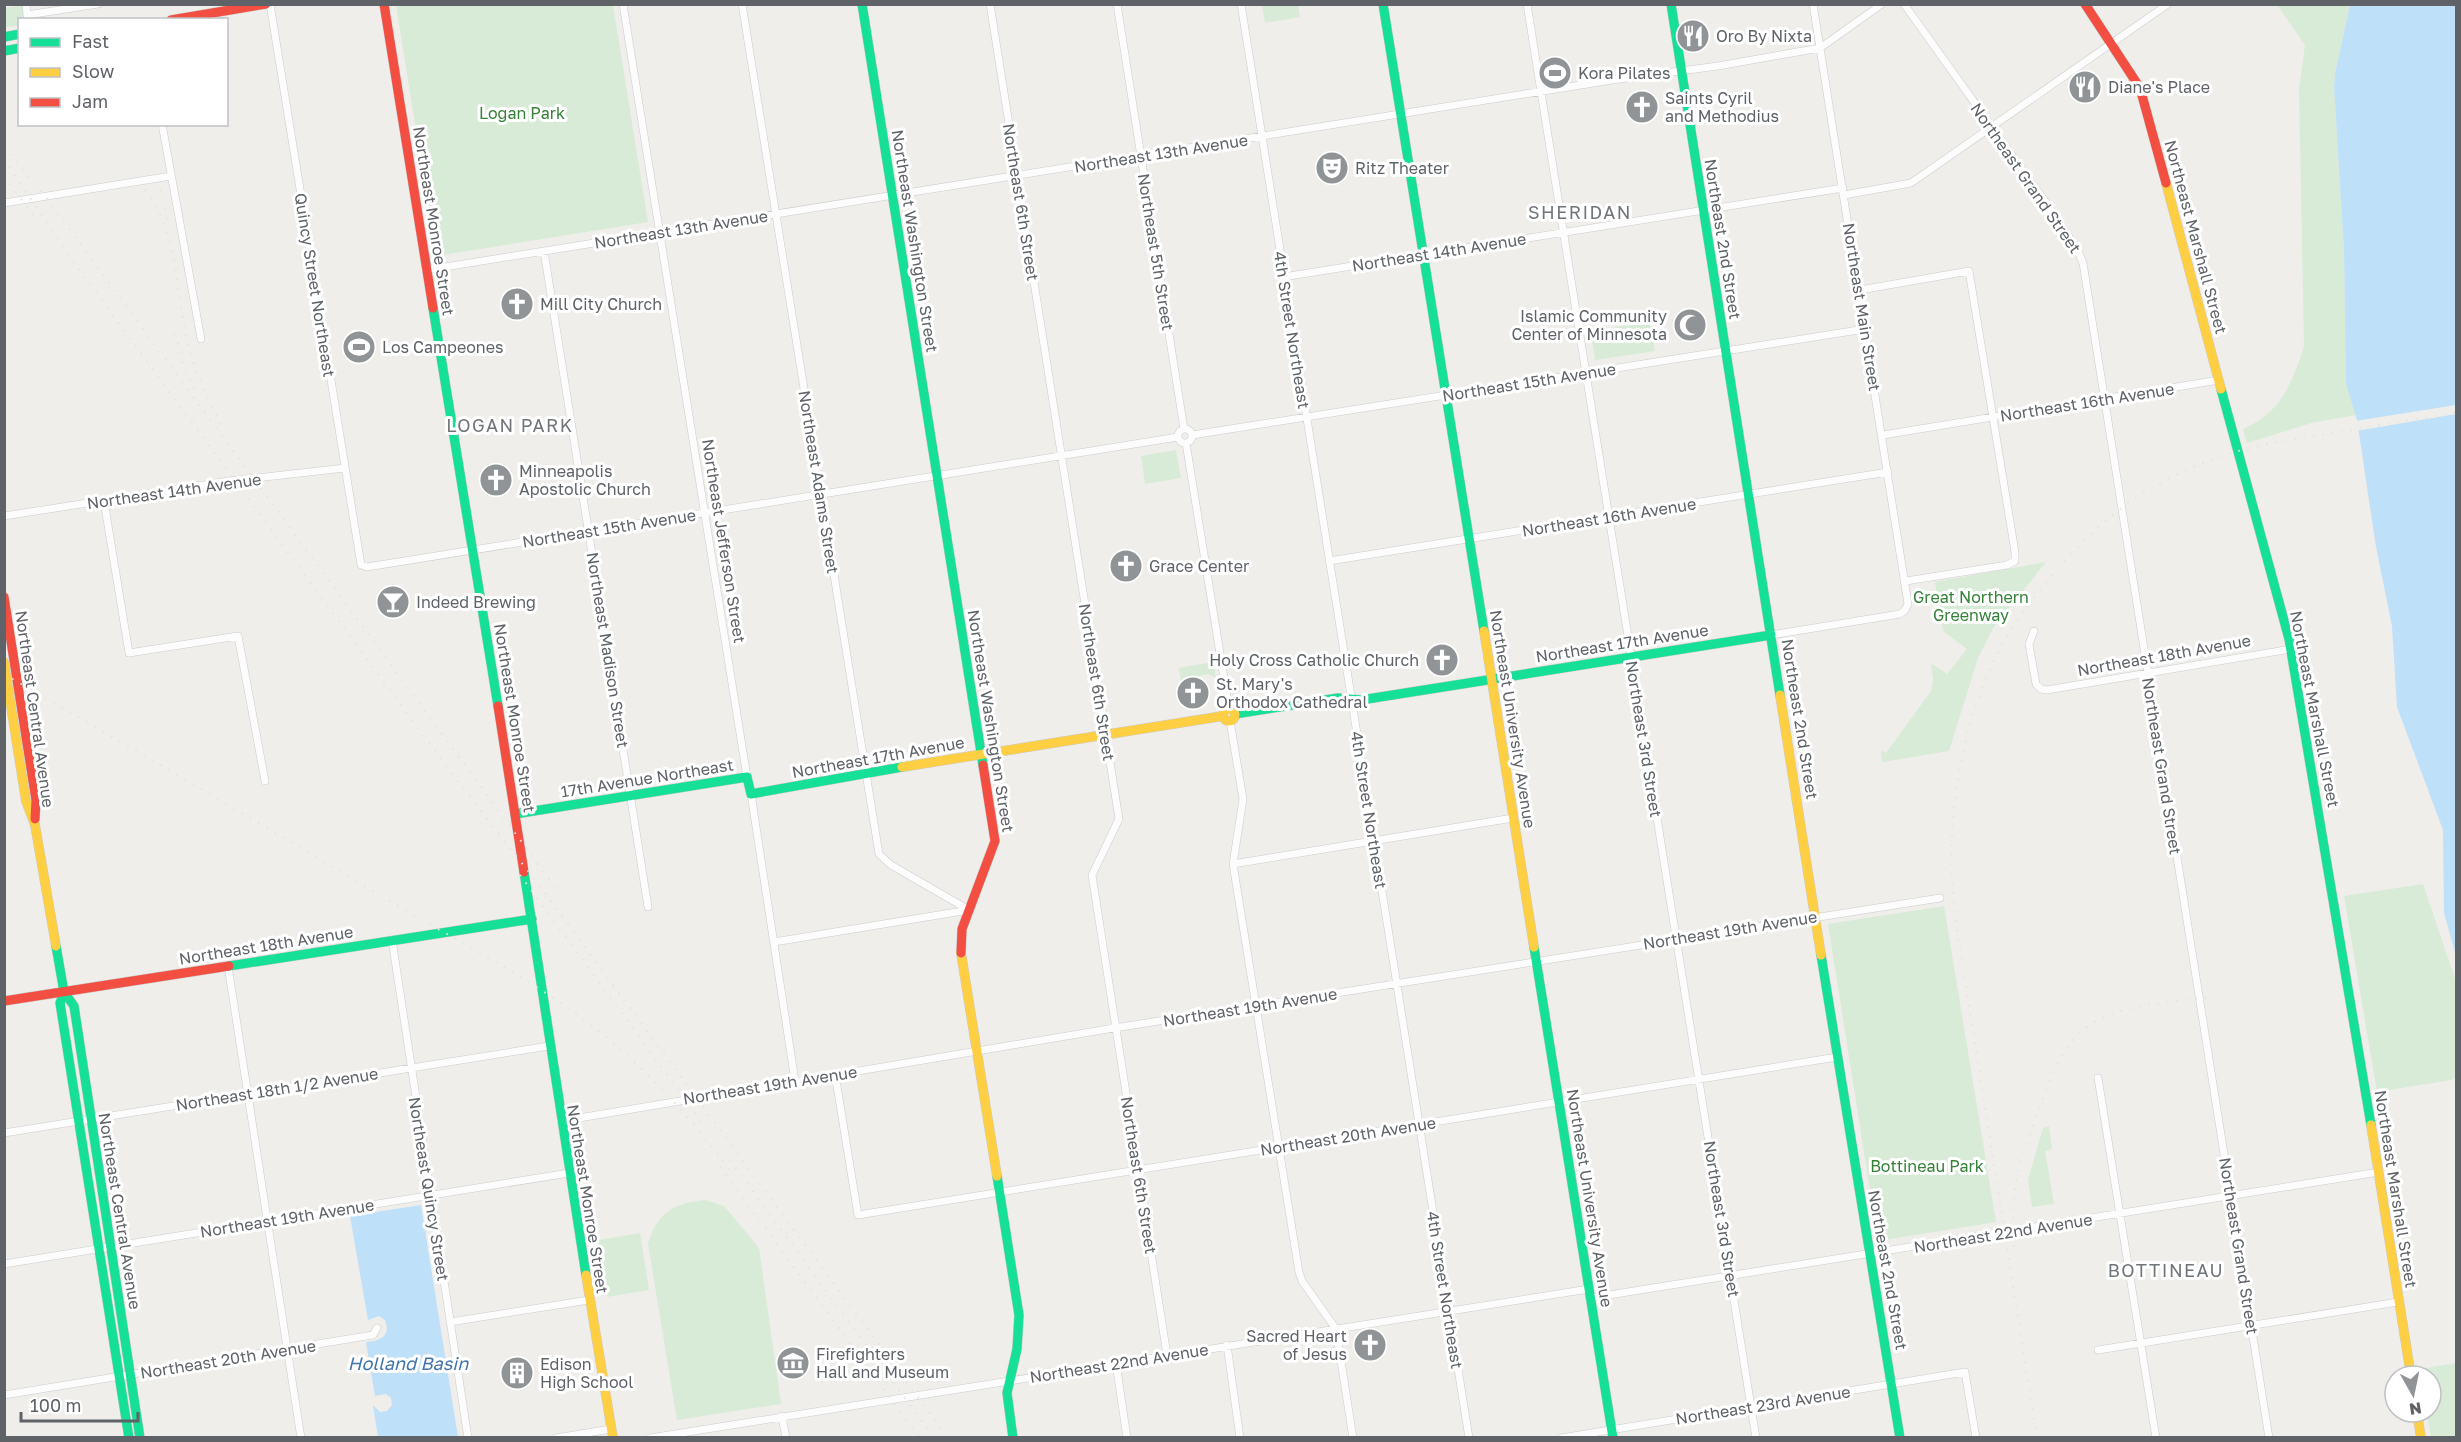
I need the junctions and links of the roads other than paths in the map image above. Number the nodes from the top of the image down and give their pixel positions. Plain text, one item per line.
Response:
1 (26, 4) edge
2 (98, 4) edge
3 (268, 4) edge
4 (384, 4) edge
5 (623, 4) edge
6 (742, 4) edge
7 (862, 4) edge
8 (990, 4) edge
9 (1116, 4) edge
10 (1241, 4) edge
11 (1383, 4) edge
12 (1527, 4) edge
13 (1671, 4) edge
14 (1813, 4) edge
15 (1881, 4) edge
16 (1904, 4) edge
17 (2085, 4) edge
18 (2168, 4) edge
19 (183, 18) edge
20 (2112, 44) junction
21 (1821, 48) junction
22 (1681, 71) junction
23 (1540, 93) junction
24 (1400, 115) junction
25 (162, 126) edge
26 (1992, 129) junction
27 (1261, 137) junction
28 (1140, 156) junction
29 (171, 176) junction
30 (1017, 176) junction
31 (1844, 192) junction
32 (892, 195) junction
33 (4, 203) edge
34 (1704, 211) junction
35 (777, 214) junction
36 (660, 232) junction
37 (1564, 232) junction
38 (544, 251) junction
39 (1423, 255) junction
40 (426, 270) junction
41 (1283, 277) junction
42 (1860, 290) junction
43 (1865, 329) junction
44 (201, 339) dead end
45 (1725, 351) junction
46 (1585, 372) junction
47 (2219, 380) junction
48 (1446, 395) junction
49 (2104, 399) junction
50 (1307, 417) junction
51 (1994, 417) junction
52 (1184, 429) junction
53 (1192, 435) junction
54 (1883, 435) junction
55 (1178, 437) junction
56 (1186, 443) junction
57 (1062, 456) junction
58 (345, 468) junction
59 (1888, 472) junction
60 (938, 476) junction
61 (820, 494) junction
62 (1749, 494) junction
63 (104, 501) junction
64 (704, 513) junction
65 (4, 516) edge
66 (1609, 517) junction
67 (588, 531) junction
68 (1469, 539) junction
69 (472, 549) junction
70 (1329, 561) junction
71 (361, 565) joint
72 (1906, 581) junction
73 (4, 597) edge
74 (1905, 610) joint
75 (2034, 631) dead end
76 (1771, 635) junction
77 (2292, 649) junction
78 (1631, 657) junction
79 (4, 662) edge
80 (2147, 673) junction
81 (1491, 680) junction
82 (1351, 699) junction
83 (1229, 715) junction
84 (1106, 735) junction
85 (982, 755) junction
86 (865, 773) junction
87 (747, 777) junction
88 (265, 781) dead end
89 (751, 794) junction
90 (631, 795) junction
91 (515, 814) junction
92 (1513, 818) junction
93 (35, 825) junction
94 (1373, 840) junction
95 (1233, 864) junction
96 (1940, 898) dead end
97 (648, 907) dead end
98 (969, 910) junction
99 (1815, 917) junction
100 (532, 919) junction
101 (1676, 939) junction
102 (392, 940) junction
103 (774, 942) junction
104 (1536, 961) junction
105 (228, 966) junction
106 (1396, 983) junction
107 (64, 992) junction
108 (4, 1001) edge
109 (1255, 1006) junction
110 (1116, 1028) junction
111 (549, 1046) junction
112 (976, 1051) junction
113 (1837, 1057) junction
114 (410, 1067) junction
115 (835, 1074) junction
116 (2097, 1078) dead end
117 (1699, 1079) junction
118 (795, 1081) junction
119 (248, 1094) junction
120 (1559, 1101) junction
121 (91, 1119) junction
122 (561, 1120) junction
123 (78, 1121) junction
124 (1419, 1124) junction
125 (4, 1133) edge
126 (1279, 1147) junction
127 (1138, 1169) junction
128 (2379, 1172) junction
129 (569, 1173) junction
130 (999, 1193) junction
131 (431, 1195) junction
132 (2231, 1196) junction
133 (2119, 1214) junction
134 (268, 1220) junction
135 (110, 1246) junction
136 (99, 1248) junction
137 (1870, 1254) junction
138 (4, 1264) edge
139 (1731, 1276) junction
140 (1590, 1294) junction
141 (589, 1300) junction
142 (2398, 1302) junction
143 (1449, 1311) junction
144 (450, 1322) junction
145 (2252, 1326) junction
146 (377, 1328) dead end
147 (1336, 1329) junction
148 (2141, 1343) junction
149 (1227, 1345) junction
150 (287, 1349) junction
151 (2098, 1350) dead end
152 (1167, 1354) junction
153 (1116, 1363) junction
154 (2409, 1364) edge
155 (130, 1375) junction
156 (120, 1376) junction
157 (1010, 1380) junction
158 (1892, 1384) junction
159 (4, 1395) edge
160 (1751, 1408) junction
161 (782, 1416) junction
162 (612, 1433) edge
163 (1613, 1434) edge
164 (672, 1436) edge
165 (129, 1437) edge
166 (140, 1437) edge
167 (301, 1437) edge
168 (468, 1437) edge
169 (556, 1437) edge
170 (650, 1437) edge
171 (786, 1437) edge
172 (1013, 1437) edge
173 (1127, 1437) edge
174 (1240, 1437) edge
175 (1353, 1437) edge
176 (1468, 1437) edge
177 (1561, 1437) edge
178 (1756, 1437) edge
179 (1900, 1437) edge
180 (1976, 1437) edge
181 (2156, 1437) edge
182 (2270, 1437) edge

1 - 2 street
3 - 19 street
3 - 58 street, Quincy Street Northeast
4 - 40 street, Northeast Monroe Street
5 - 36 street, Northeast Jefferson Street
6 - 35 street, Northeast Adams Street
7 - 32 street, Northeast Washington Street
8 - 30 street, Northeast 6th Street
9 - 28 street, Northeast 5th Street
10 - 27 street, 4th Street Northeast
11 - 24 street, Northeast University Avenue
12 - 23 street, Northeast 3rd Street
13 - 22 street, Northeast 2nd Street
14 - 21 street, Northeast Main Street
15 - 21 street, Northeast 13th Avenue
16 - 26 street, Northeast Grand Street
17 - 20 street, Northeast Marshall Street
18 - 20 street, Northeast 14th Avenue
20 - 26 street, Northeast 14th Avenue
20 - 47 street, Northeast Marshall Street
21 - 22 street, Northeast 13th Avenue
21 - 31 street, Northeast Main Street
22 - 23 street, Northeast 13th Avenue
22 - 34 street, Northeast 2nd Street
23 - 24 street, Northeast 13th Avenue
23 - 37 street, Northeast 3rd Street
24 - 27 street, Northeast 13th Avenue
24 - 39 street, Northeast University Avenue
25 - 29 street
26 - 31 street, Northeast 14th Avenue
26 - 49 street, Northeast Grand Street
27 - 28 street, Northeast 13th Avenue
27 - 41 street, 4th Street Northeast
28 - 30 street, Northeast 13th Avenue
28 - 52 street, Northeast 5th Street
29 - 33 street
29 - 44 street
30 - 32 street, Northeast 13th Avenue
30 - 57 street, Northeast 6th Street
31 - 34 street, Northeast 14th Avenue
31 - 42 street, Northeast Main Street
32 - 35 street, Northeast 13th Avenue
32 - 60 street, Northeast Washington Street
34 - 37 street, Northeast 14th Avenue
34 - 45 street, Northeast 2nd Street
35 - 36 street, Northeast 13th Avenue
35 - 61 street, Northeast Adams Street
36 - 38 street, Northeast 13th Avenue
36 - 64 street, Northeast Jefferson Street
37 - 39 street, Northeast 14th Avenue
37 - 46 street, Northeast 3rd Street
38 - 40 street, Northeast 13th Avenue
38 - 67 street, Northeast Madison Street
39 - 41 street, Northeast 14th Avenue
39 - 48 street, Northeast University Avenue
40 - 69 street, Northeast Monroe Street
41 - 50 street, 4th Street Northeast
42 - 43 street, Northeast Main Street
42 - 51 street
43 - 45 street, Northeast 15th Avenue
43 - 54 street, Northeast Main Street
45 - 46 street, Northeast 15th Avenue
45 - 62 street, Northeast 2nd Street
46 - 48 street, Northeast 15th Avenue
46 - 66 street, Northeast 3rd Street
47 - 49 street, Northeast 16th Avenue
47 - 77 street, Northeast Marshall Street
48 - 50 street, Northeast 15th Avenue
48 - 68 street, Northeast University Avenue
49 - 51 street, Northeast 16th Avenue
49 - 80 street, Northeast Grand Street
50 - 53 street, Northeast 15th Avenue
50 - 70 street, 4th Street Northeast
51 - 54 street, Northeast 16th Avenue
51 - 72 street
52 - 53 street
52 - 55 street
53 - 56 street
54 - 59 street, Northeast Main Street
55 - 56 street
55 - 57 street, Northeast 15th Avenue
56 - 83 street
57 - 60 street, Northeast 15th Avenue
57 - 84 street, Northeast 6th Street
58 - 63 street, Northeast 14th Avenue
58 - 71 street, Quincy Street Northeast
59 - 62 street, Northeast 16th Avenue
59 - 72 street, Northeast Main Street
60 - 61 street, Northeast 15th Avenue
60 - 85 street, Northeast Washington Street
61 - 64 street, Northeast 15th Avenue
61 - 86 street, Northeast Adams Street
62 - 66 street, Northeast 16th Avenue
62 - 76 street, Northeast 2nd Street
63 - 65 street, Northeast 14th Avenue
63 - 88 street
64 - 67 street, Northeast 15th Avenue
64 - 87 street, Northeast Jefferson Street
66 - 68 street, Northeast 16th Avenue
66 - 78 street, Northeast 3rd Street
67 - 69 street, Northeast 15th Avenue
67 - 90 street, Northeast Madison Street
68 - 70 street, Northeast 16th Avenue
68 - 81 street, Northeast University Avenue
69 - 71 street, Northeast 15th Avenue
69 - 91 street, Northeast Monroe Street
70 - 82 street, 4th Street Northeast
72 - 74 street, Northeast Main Street
73 - 93 street, Northeast Central Avenue
74 - 76 street, Northeast 17th Avenue
75 - 80 street, Northeast 18th Avenue
76 - 78 street, Northeast 17th Avenue
76 - 99 street, Northeast 2nd Street
77 - 80 street, Northeast 18th Avenue
77 - 128 street, Northeast Marshall Street
78 - 81 street, Northeast 17th Avenue
78 - 101 street, Northeast 3rd Street
79 - 93 street, Northeast Central Avenue
80 - 132 street, Northeast Grand Street
81 - 82 street, Northeast 17th Avenue
81 - 92 street, Northeast University Avenue
82 - 83 street, Northeast 17th Avenue
82 - 94 street, 4th Street Northeast
83 - 84 street, Northeast 17th Avenue
83 - 95 street
84 - 85 street, Northeast 17th Avenue
84 - 110 street, Northeast 6th Street
85 - 86 street, Northeast 17th Avenue
85 - 98 street, Northeast Washington Street
86 - 89 street, Northeast 17th Avenue
86 - 98 street, Northeast Adams Street
87 - 89 street, Northeast Jefferson Street
87 - 90 street, 17th Avenue Northeast
89 - 103 street, Northeast Jefferson Street
90 - 91 street, 17th Avenue Northeast
90 - 97 street, Northeast Madison Street
91 - 100 street, Northeast Monroe Street
92 - 94 street
92 - 104 street, Northeast University Avenue
93 - 107 street, Northeast Central Avenue
94 - 95 street
94 - 106 street, 4th Street Northeast
95 - 109 street
96 - 99 street, Northeast 19th Avenue
98 - 103 street
98 - 112 street, Northeast Washington Street
99 - 101 street, Northeast 19th Avenue
99 - 113 street, Northeast 2nd Street
100 - 102 street, Northeast 18th Avenue
100 - 111 street, Northeast Monroe Street
101 - 104 street, Northeast 19th Avenue
101 - 117 street, Northeast 3rd Street
102 - 105 street, Northeast 18th Avenue
102 - 114 street, Northeast Quincy Street
103 - 118 street, Northeast Jefferson Street
104 - 106 street, Northeast 19th Avenue
104 - 120 street, Northeast University Avenue
105 - 107 street, Northeast 18th Avenue
105 - 119 street
106 - 109 street, Northeast 19th Avenue
106 - 124 street, 4th Street Northeast
107 - 108 street, Northeast 18th Avenue
107 - 121 street, Northeast Central Avenue
107 - 123 street, Northeast Central Avenue
109 - 110 street, Northeast 19th Avenue
109 - 126 street
110 - 112 street, Northeast 19th Avenue
110 - 127 street, Northeast 6th Street
111 - 114 street, Northeast 18th 1/2 Avenue
111 - 122 street, Northeast Monroe Street
112 - 115 street, Northeast 19th Avenue
112 - 130 street, Northeast Washington Street
113 - 117 street, Northeast 20th Avenue
113 - 137 street, Northeast 2nd Street
114 - 119 street, Northeast 18th 1/2 Avenue
114 - 131 street, Northeast Quincy Street
115 - 118 street, Northeast 19th Avenue
115 - 130 street, Northeast 20th Avenue
116 - 133 street
117 - 120 street, Northeast 20th Avenue
117 - 139 street, Northeast 3rd Street
118 - 122 street, Northeast 19th Avenue
119 - 121 street, Northeast 18th 1/2 Avenue
119 - 134 street
120 - 124 street, Northeast 20th Avenue
120 - 140 street, Northeast University Avenue
121 - 123 street, Northeast 18th 1/2 Avenue
121 - 135 street, Northeast Central Avenue
122 - 129 street, Northeast Monroe Street
123 - 125 street, Northeast 18th 1/2 Avenue
123 - 136 street, Northeast Central Avenue
124 - 126 street, Northeast 20th Avenue
124 - 143 street, 4th Street Northeast
126 - 127 street, Northeast 20th Avenue
126 - 147 street
127 - 130 street, Northeast 20th Avenue
127 - 152 street, Northeast 6th Street
128 - 132 street, Northeast 22nd Avenue
128 - 142 street, Northeast Marshall Street
129 - 131 street, Northeast 19th Avenue
129 - 141 street, Northeast Monroe Street
130 - 157 street, Northeast Washington Street
131 - 134 street, Northeast 19th Avenue
131 - 144 street, Northeast Quincy Street
132 - 133 street, Northeast 22nd Avenue
132 - 145 street, Northeast Grand Street
133 - 137 street, Northeast 22nd Avenue
133 - 148 street
134 - 135 street, Northeast 19th Avenue
134 - 150 street
135 - 136 street, Northeast 19th Avenue
135 - 155 street, Northeast Central Avenue
136 - 138 street, Northeast 19th Avenue
136 - 156 street, Northeast Central Avenue
137 - 139 street, Northeast 22nd Avenue
137 - 158 street, Northeast 2nd Street
139 - 140 street, Northeast 22nd Avenue
139 - 160 street, Northeast 3rd Street
140 - 143 street, Northeast 22nd Avenue
140 - 163 street, Northeast University Avenue
141 - 144 street
141 - 162 street, Northeast Monroe Street
142 - 145 street
142 - 154 street, Northeast Marshall Street
143 - 147 street, Northeast 22nd Avenue
143 - 176 street, 4th Street Northeast
144 - 168 street, Northeast Quincy Street
145 - 148 street
145 - 182 street, Northeast Grand Street
146 - 150 street, Northeast 20th Avenue
147 - 149 street, Northeast 22nd Avenue
147 - 175 street
148 - 151 street
148 - 181 street
149 - 152 street, Northeast 22nd Avenue
149 - 174 street
150 - 155 street, Northeast 20th Avenue
150 - 167 street
152 - 153 street, Northeast 22nd Avenue
153 - 157 street, Northeast 22nd Avenue
153 - 173 street
155 - 156 street, Northeast 20th Avenue
155 - 166 street, Northeast Central Avenue
156 - 159 street, Northeast 20th Avenue
156 - 165 street, Northeast Central Avenue
157 - 161 street, Northeast 22nd Avenue
157 - 172 street, Northeast Washington Street
158 - 160 street, Northeast 23rd Avenue
158 - 179 street, Northeast 2nd Street
158 - 180 street, Northeast 23rd Avenue
160 - 163 street, Northeast 23rd Avenue
160 - 178 street, Northeast 3rd Street
161 - 164 street, Northeast 22nd Avenue
161 - 171 street
162 - 169 street
163 - 177 street, Northeast 23rd Avenue
164 - 170 street, Northeast 22nd Avenue

